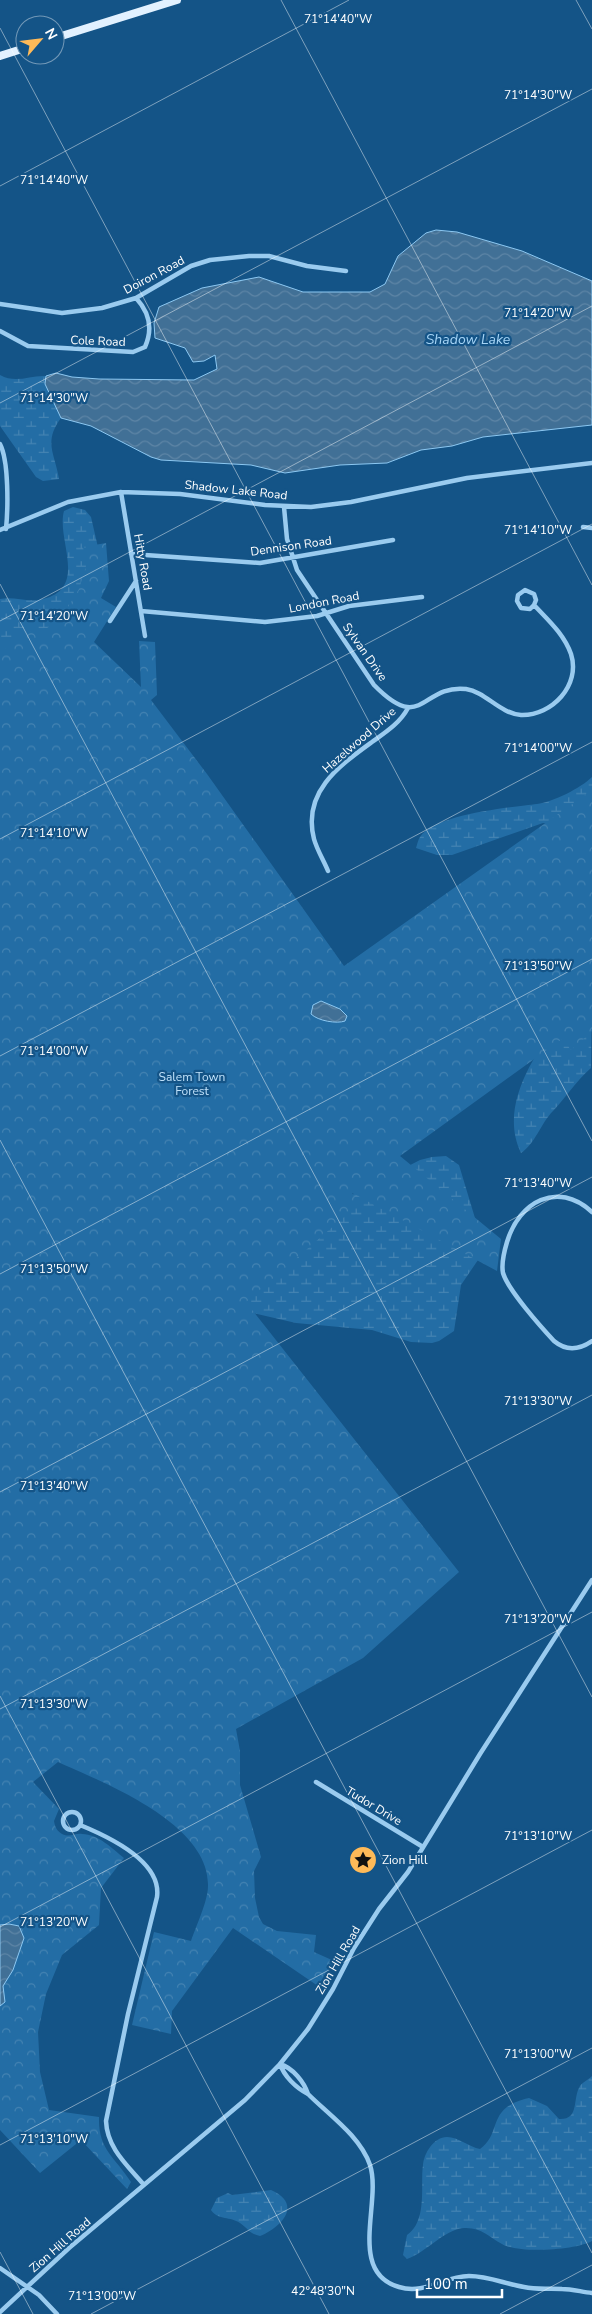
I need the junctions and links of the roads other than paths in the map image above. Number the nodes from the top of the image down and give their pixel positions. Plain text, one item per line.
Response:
1 (176, 0) edge
2 (65, 35) edge
3 (15, 51) edge
4 (0, 56) edge
5 (346, 271) dead end
6 (136, 298) junction
7 (0, 304) edge
8 (0, 330) edge
9 (0, 444) edge
10 (592, 463) edge
11 (121, 492) junction
12 (284, 507) junction
13 (583, 527) dead end
14 (592, 528) edge
15 (6, 529) junction
16 (0, 530) edge
17 (393, 540) dead end
18 (131, 554) junction
19 (291, 558) junction
20 (136, 581) junction
21 (422, 597) dead end
22 (534, 605) junction
23 (141, 611) junction
24 (326, 612) junction
25 (110, 621) dead end
26 (145, 636) dead end
27 (408, 708) junction
28 (328, 870) dead end
29 (592, 1212) edge
30 (592, 1341) edge
31 (592, 1580) edge
32 (316, 1782) dead end
33 (80, 1825) junction
34 (423, 1847) junction
35 (280, 2064) junction
36 (144, 2185) junction
37 (0, 2268) edge
38 (28, 2287) junction
39 (592, 2293) edge
40 (0, 2312) edge
41 (57, 2314) edge

1 - 2 main road
3 - 4 main road
5 - 6 street, Doiron Road
6 - 7 street, Doiron Road
6 - 8 street, Cole Road
9 - 15 street
10 - 12 street, Shadow Lake Road
11 - 12 street, Shadow Lake Road
11 - 15 street, Shadow Lake Road
11 - 18 street, Hitty Road
12 - 19 street, Sylvan Drive
13 - 14 street
15 - 16 street, Shadow Lake Road
17 - 19 street, Dennison Road
18 - 19 street, Dennison Road
18 - 20 street, Hitty Road
19 - 24 street, Sylvan Drive
20 - 23 street, Hitty Road
20 - 25 street
21 - 24 street, London Road
22 - 22 street
22 - 27 street
23 - 24 street, London Road
23 - 26 street, Hitty Road
24 - 27 street, Sylvan Drive
27 - 28 street, Hazelwood Drive
29 - 30 street
31 - 34 street, Zion Hill Road
32 - 34 street, Tudor Drive
33 - 33 street
33 - 36 street
34 - 35 street, Zion Hill Road
35 - 36 street, Zion Hill Road
35 - 39 street
36 - 38 street, Zion Hill Road
37 - 38 street
38 - 40 street, Zion Hill Road
38 - 41 street

